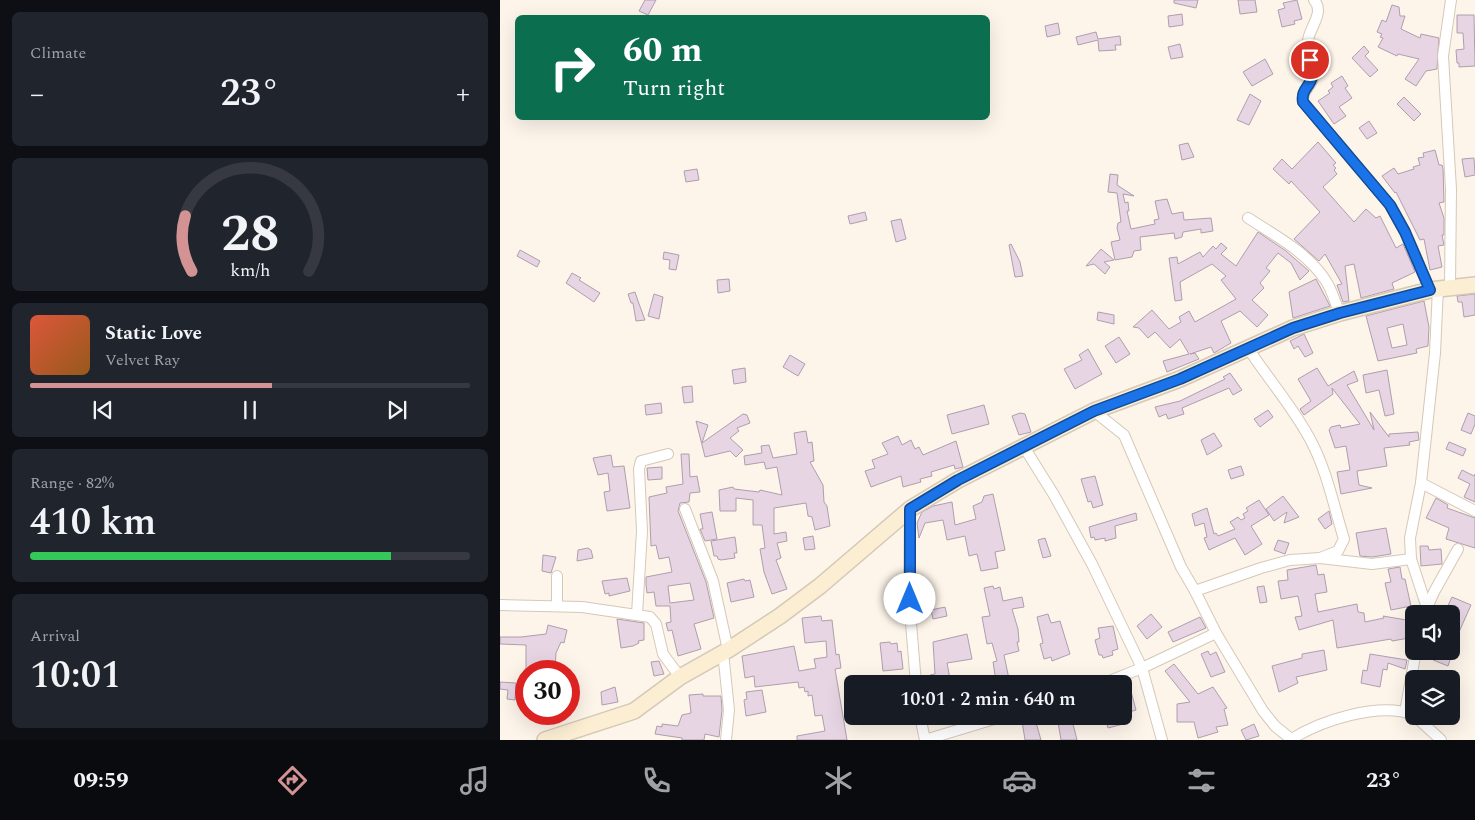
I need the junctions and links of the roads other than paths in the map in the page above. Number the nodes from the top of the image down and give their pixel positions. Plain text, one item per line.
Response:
1 (1314, 0) edge
2 (1451, 0) edge
3 (1248, 218) dead end
4 (1475, 285) edge
5 (1440, 288) junction
6 (1340, 313) junction
7 (1248, 348) junction
8 (1094, 411) junction
9 (1024, 447) junction
10 (668, 454) dead end
11 (1421, 483) junction
12 (686, 508) dead end
13 (910, 509) junction
14 (1475, 511) edge
15 (1458, 549) dead end
16 (1320, 558) junction
17 (1411, 559) junction
18 (557, 576) dead end
19 (1196, 591) junction
20 (500, 605) edge
21 (1424, 605) edge
22 (1429, 605) edge
23 (557, 606) junction
24 (637, 614) junction
25 (1216, 633) junction
26 (726, 651) junction
27 (1142, 668) junction
28 (915, 675) edge
29 (1124, 675) edge
30 (680, 677) junction
31 (1405, 713) edge
32 (922, 725) edge
33 (974, 725) edge
34 (1424, 725) edge
35 (545, 740) edge
36 (726, 740) edge
37 (1162, 740) edge
38 (1290, 740) edge
39 (1441, 740) edge

1 - 5 street
2 - 5 street
3 - 6 street
4 - 5 street
5 - 6 street
5 - 11 street
6 - 7 street
7 - 8 street
7 - 16 street
8 - 9 street
8 - 19 street
9 - 13 street
9 - 27 street
10 - 24 street
11 - 14 street
11 - 17 street
12 - 26 street
13 - 26 street
13 - 28 street
15 - 22 street
16 - 17 street
16 - 19 street
17 - 21 street
18 - 23 street
19 - 25 street
20 - 23 street
23 - 24 street
24 - 30 street
25 - 27 street
25 - 38 street
26 - 30 street
26 - 36 street
27 - 29 street
27 - 37 street
30 - 35 street
31 - 38 street
32 - 33 street
34 - 39 street

